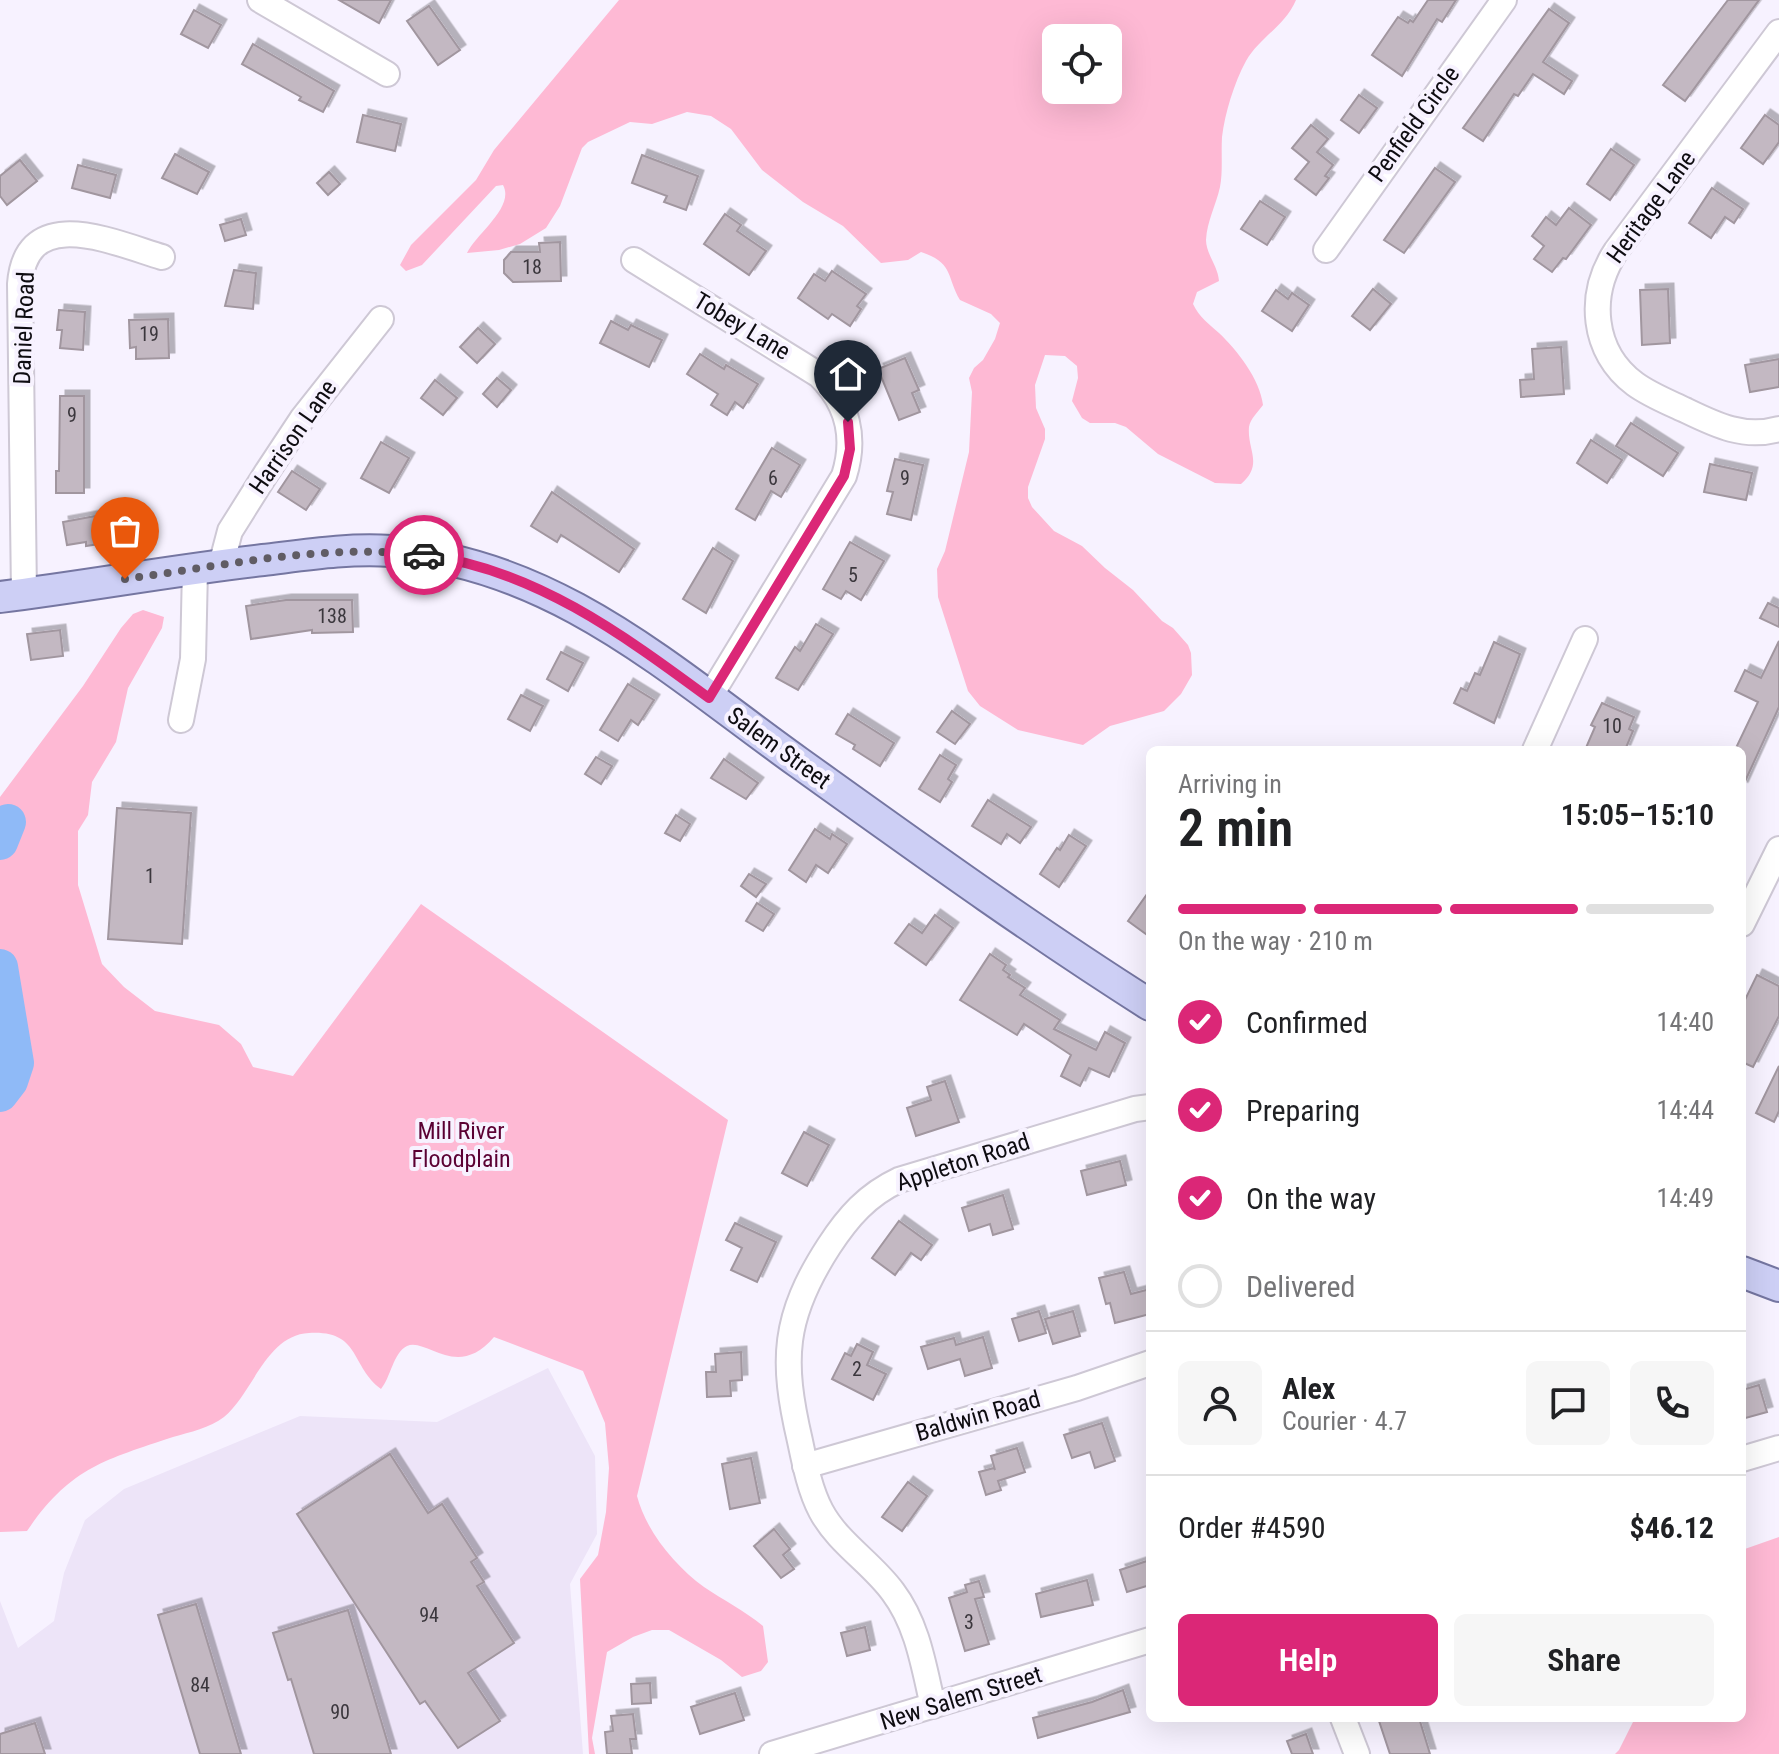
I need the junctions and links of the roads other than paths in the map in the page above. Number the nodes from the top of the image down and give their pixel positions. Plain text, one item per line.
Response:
1 (260, 0) edge
2 (1504, 0) edge
3 (1779, 32) edge
4 (387, 74) dead end
5 (1326, 250) dead end
6 (162, 257) dead end
7 (634, 260) dead end
8 (381, 319) dead end
9 (1779, 429) edge
10 (208, 567) junction
11 (12, 596) edge
12 (1585, 639) dead end
13 (709, 698) junction
14 (181, 720) dead end
15 (1537, 746) edge
16 (1779, 849) edge
17 (1746, 916) edge
18 (1146, 1002) edge
19 (1146, 1108) edge
20 (1746, 1274) edge
21 (1779, 1286) edge
22 (1146, 1364) edge
23 (1779, 1448) edge
24 (1746, 1458) edge
25 (805, 1466) junction
26 (1146, 1641) edge
27 (933, 1706) junction
28 (1345, 1722) edge
29 (780, 1753) edge
30 (1357, 1754) edge

1 - 4 street
2 - 5 street, Penfield Circle
3 - 9 street, Heritage Lane
6 - 11 street, Daniel Road
7 - 13 street, Tobey Lane
8 - 10 street, Harrison Lane
10 - 11 main road, Salem Street
10 - 13 main road, Salem Street
10 - 14 street, Harrison Lane
12 - 15 street
13 - 18 main road, Salem Street
16 - 17 street
19 - 25 street, Appleton Road
20 - 21 main road
22 - 25 street, Baldwin Road
23 - 24 street
25 - 27 street, Appleton Road
26 - 27 street, New Salem Street
27 - 29 street, New Salem Street
28 - 30 street

